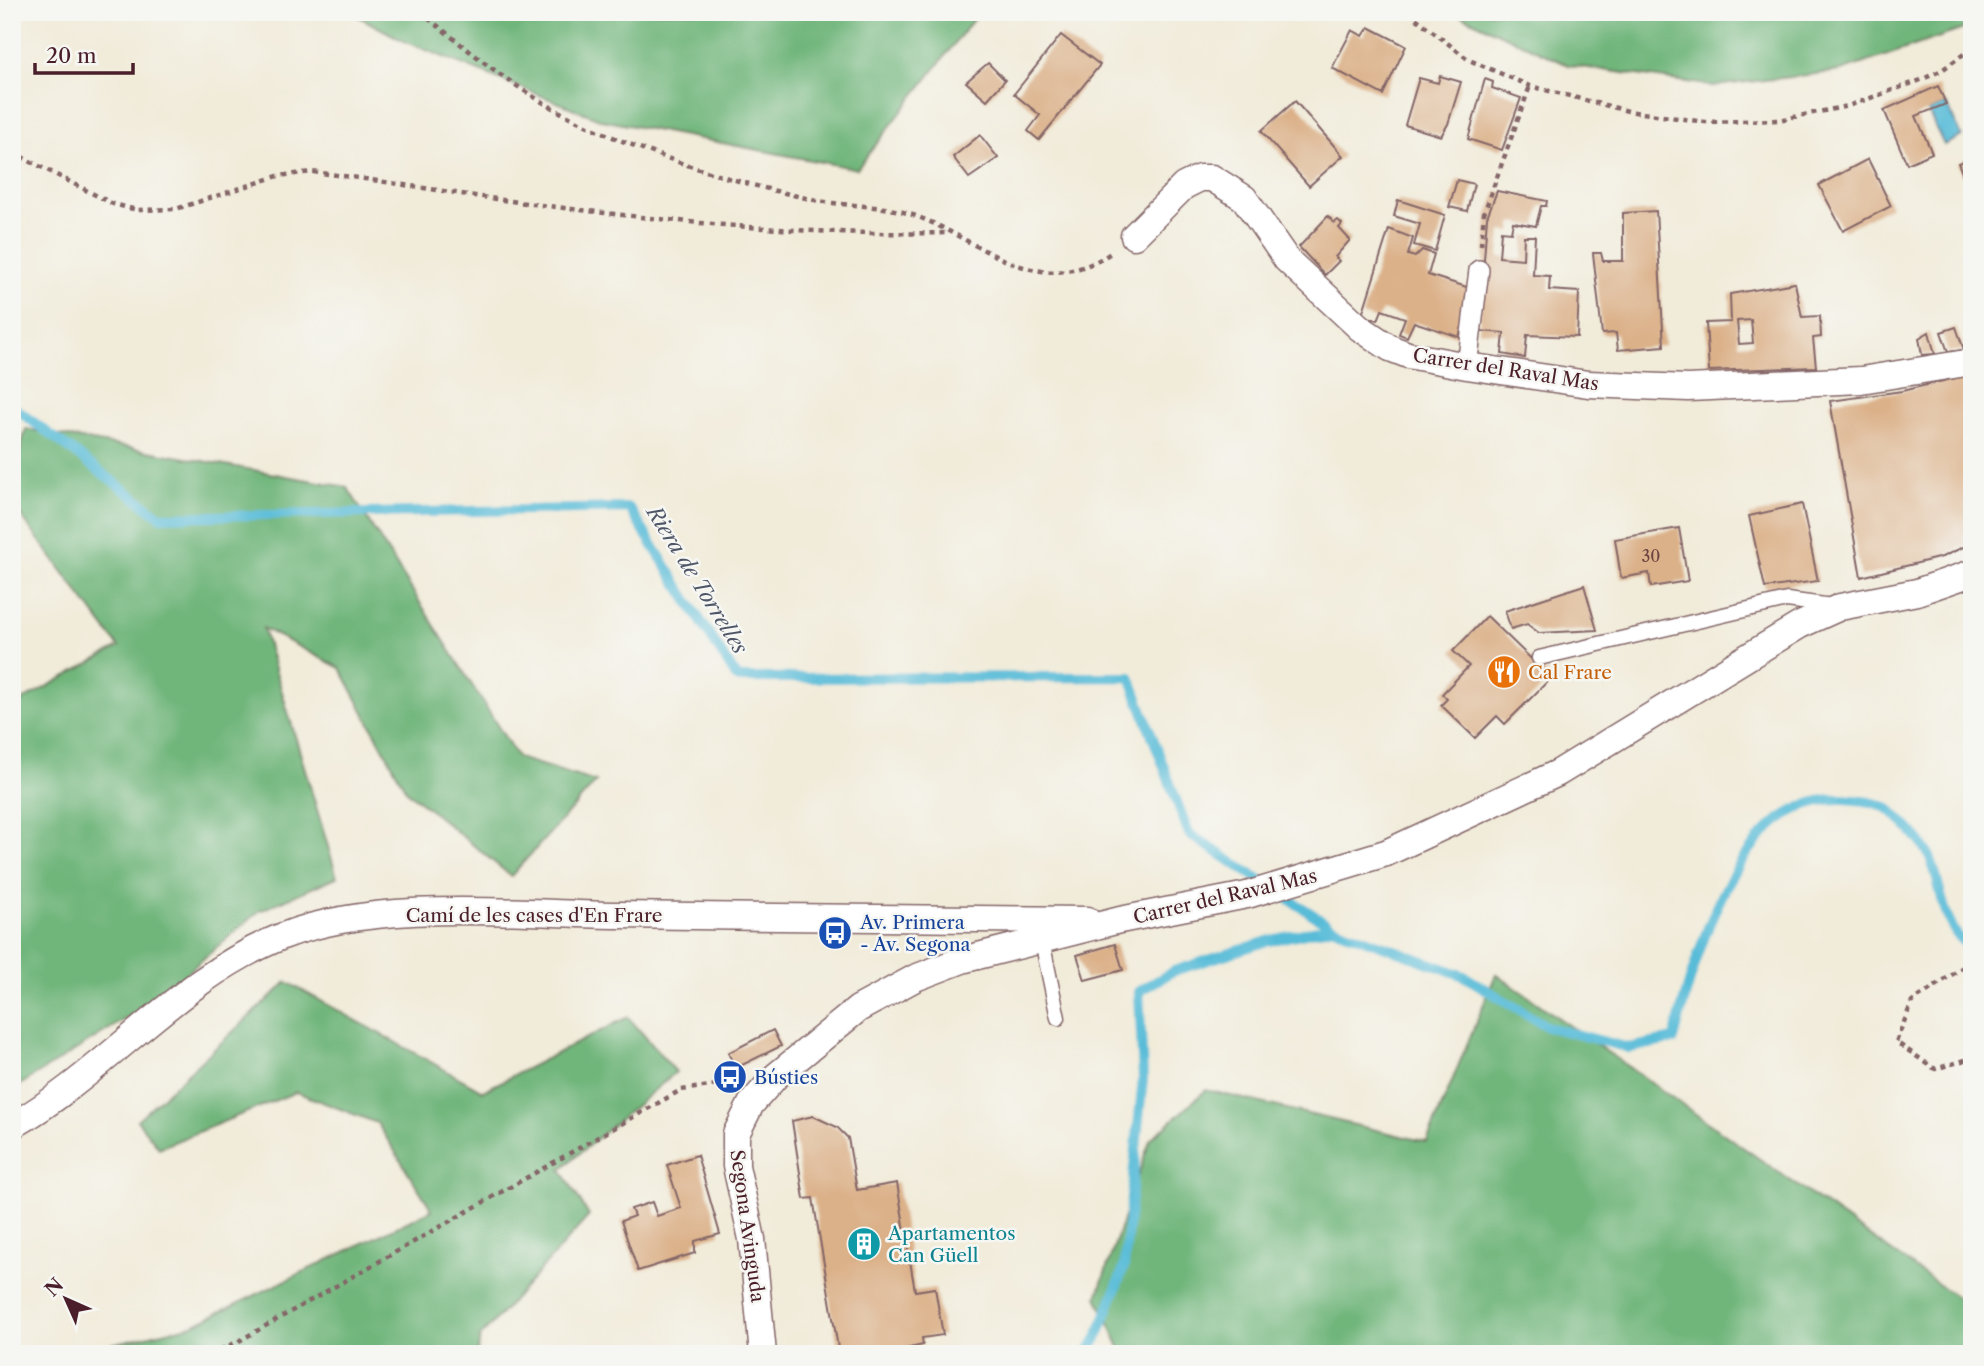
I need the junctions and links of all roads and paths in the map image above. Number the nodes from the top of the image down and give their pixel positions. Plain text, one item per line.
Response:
1 (420, 12) edge
2 (1408, 12) edge
3 (1972, 48) edge
4 (1530, 86) junction
5 (12, 152) edge
6 (949, 233) junction
7 (1133, 236) joint
8 (1479, 270) joint
9 (1972, 362) edge
10 (1467, 366) junction
11 (1972, 573) edge
12 (1840, 607) junction
13 (1539, 658) dead end
14 (1120, 920) junction
15 (1042, 941) junction
16 (1972, 961) edge
17 (1058, 1018) dead end
18 (1972, 1058) edge
19 (776, 1076) junction
20 (12, 1125) edge
21 (1972, 1346) edge
22 (211, 1354) edge
23 (763, 1354) edge
24 (1930, 1354) edge

1 - 6 path
2 - 4 path
3 - 4 path
4 - 8 path
5 - 6 path
6 - 7 path
7 - 10 street, Carrer del Raval Mas
8 - 10 street
9 - 10 street, Carrer del Raval Mas
11 - 12 street, Carrer del Raval Mas
12 - 13 lane
12 - 14 street, Carrer del Raval Mas
14 - 15 street, Segona Avinguda
14 - 20 street, Camí de les cases d'En Frare
15 - 17 lane
15 - 19 street, Segona Avinguda
16 - 18 path
19 - 22 path
19 - 23 street, Segona Avinguda
21 - 24 path

